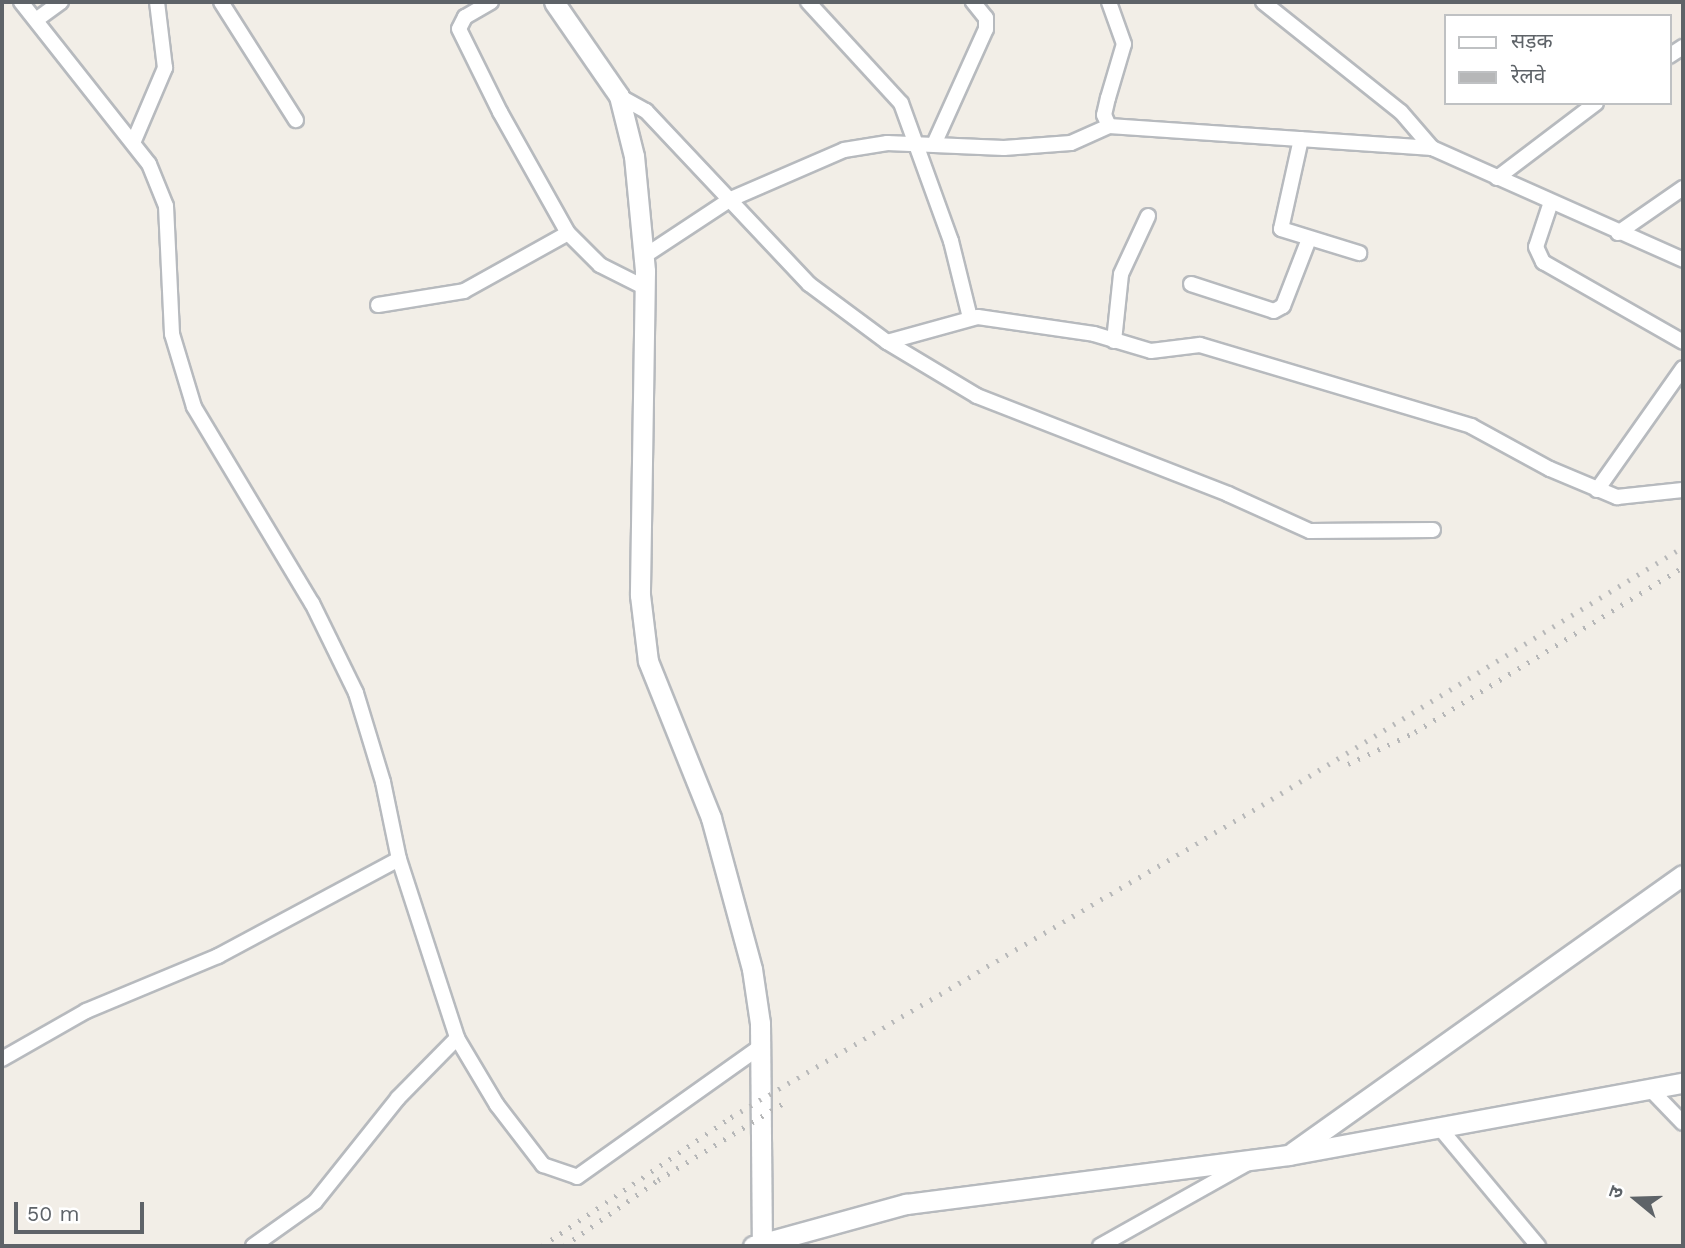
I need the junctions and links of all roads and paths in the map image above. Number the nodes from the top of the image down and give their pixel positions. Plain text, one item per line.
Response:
1 (22, 2) edge
2 (61, 2) edge
3 (157, 2) edge
4 (220, 2) edge
5 (554, 2) edge
6 (808, 2) edge
7 (974, 2) edge
8 (1110, 2) edge
9 (1263, 2) edge
10 (482, 4) edge
11 (36, 20) junction
12 (619, 96) junction
13 (1593, 105) edge
14 (296, 120) dead end
15 (1109, 126) junction
16 (1301, 139) junction
17 (918, 142) junction
18 (935, 142) junction
19 (133, 143) junction
20 (1432, 148) junction
21 (1497, 178) junction
22 (1683, 188) edge
23 (731, 199) junction
24 (1551, 202) junction
25 (1148, 216) dead end
26 (568, 233) junction
27 (1618, 233) junction
28 (1309, 239) junction
29 (1359, 253) dead end
30 (643, 257) junction
31 (1683, 260) edge
32 (1191, 284) dead end
33 (644, 286) junction
34 (378, 305) dead end
35 (970, 318) junction
36 (1114, 341) junction
37 (887, 342) junction
38 (1683, 342) edge
39 (1683, 368) edge
40 (1597, 490) junction
41 (1683, 490) edge
42 (1433, 530) dead end
43 (399, 859) junction
44 (1683, 875) edge
45 (457, 1038) junction
46 (760, 1047) junction
47 (2, 1059) edge
48 (1683, 1083) edge
49 (1650, 1089) junction
50 (1683, 1123) edge
51 (1440, 1127) junction
52 (1289, 1155) junction
53 (1256, 1159) junction
54 (806, 1238) edge
55 (757, 1244) edge
56 (253, 1246) edge
57 (1100, 1246) edge
58 (1538, 1246) edge

1 - 11 street
2 - 11 street
3 - 19 street
4 - 14 street
5 - 12 street
6 - 17 street
7 - 18 street
8 - 15 street
9 - 20 street
10 - 26 street
11 - 19 street
12 - 23 street
12 - 30 street
13 - 21 street
15 - 16 street
15 - 18 street
16 - 20 street
16 - 28 street
17 - 18 street
17 - 23 street
17 - 35 street
19 - 43 street
20 - 21 street
21 - 24 street
22 - 27 street
23 - 30 street
23 - 37 street
24 - 27 street
24 - 38 street
25 - 36 street
26 - 33 street
26 - 34 street
27 - 31 street
28 - 29 street
28 - 32 street
30 - 33 street
33 - 46 street
35 - 36 street
35 - 37 street
36 - 40 street
37 - 42 street
39 - 40 street
40 - 41 street
43 - 45 street
43 - 47 street
44 - 52 street
45 - 46 street
45 - 56 street
46 - 55 street
48 - 49 street
49 - 50 street
49 - 51 street
51 - 52 street
51 - 58 street
52 - 53 street
53 - 54 street
53 - 57 street
54 - 55 street

